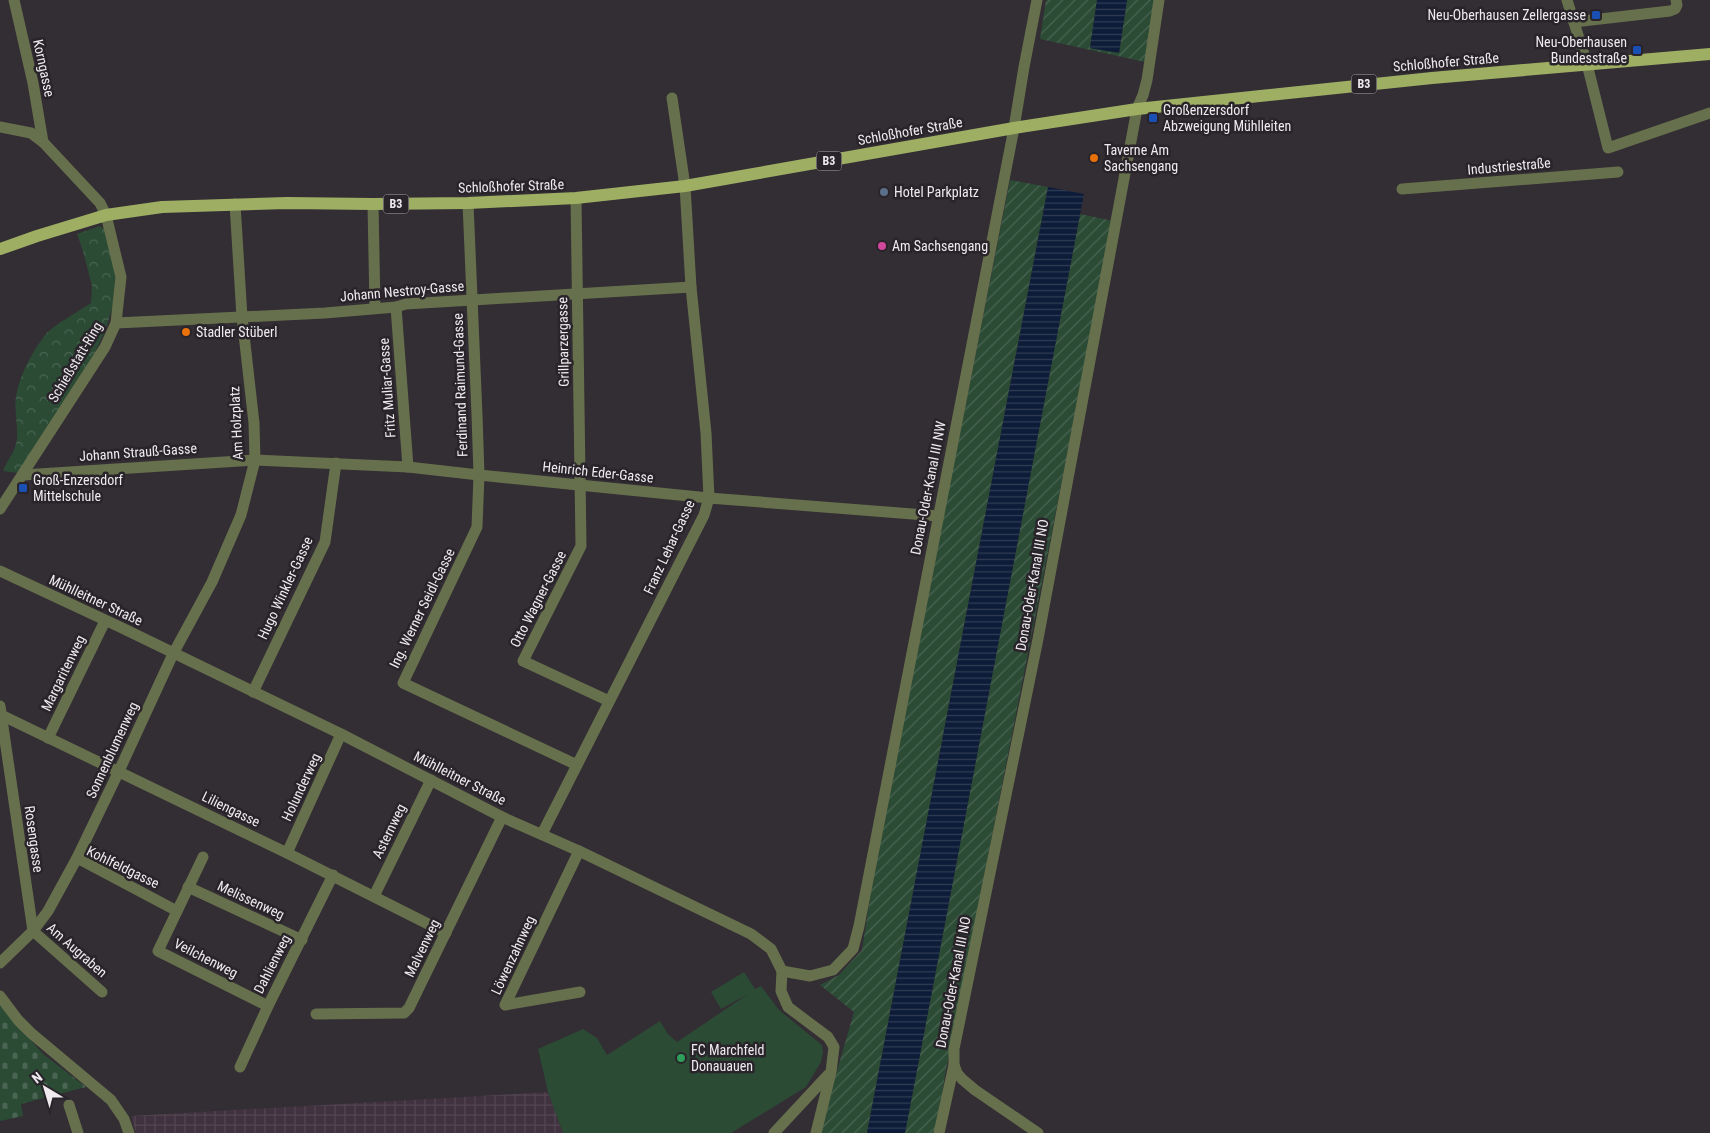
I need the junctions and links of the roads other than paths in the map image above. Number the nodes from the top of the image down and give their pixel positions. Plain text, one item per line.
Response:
1 (14, 0) edge
2 (1037, 0) edge
3 (1160, 0) edge
4 (1566, 0) edge
5 (1676, 0) edge
6 (1574, 22) junction
7 (1710, 54) edge
8 (1587, 64) junction
9 (672, 98) dead end
10 (1136, 109) junction
11 (1710, 114) edge
12 (0, 127) edge
13 (1014, 128) junction
14 (43, 142) junction
15 (1618, 172) dead end
16 (685, 186) junction
17 (1402, 189) dead end
18 (576, 198) junction
19 (468, 203) junction
20 (235, 204) junction
21 (373, 204) junction
22 (106, 215) junction
23 (0, 249) edge
24 (691, 287) junction
25 (576, 295) junction
26 (472, 300) junction
27 (396, 307) junction
28 (375, 308) junction
29 (242, 317) junction
30 (116, 323) junction
31 (255, 460) junction
32 (336, 463) junction
33 (408, 467) junction
34 (23, 475) junction
35 (479, 475) junction
36 (581, 485) junction
37 (709, 498) junction
38 (0, 509) edge
39 (938, 516) junction
40 (0, 571) edge
41 (105, 621) junction
42 (173, 654) junction
43 (253, 692) junction
44 (610, 701) junction
45 (1, 711) edge
46 (341, 734) junction
47 (48, 738) junction
48 (577, 765) junction
49 (119, 772) junction
50 (431, 780) junction
51 (502, 816) junction
52 (542, 834) junction
53 (579, 851) junction
54 (287, 853) junction
55 (203, 857) dead end
56 (77, 858) junction
57 (333, 876) junction
58 (188, 887) junction
59 (374, 896) junction
60 (177, 911) junction
61 (33, 931) junction
62 (446, 933) junction
63 (302, 940) junction
64 (0, 963) edge
65 (782, 971) junction
66 (102, 992) dead end
67 (580, 992) dead end
68 (0, 996) edge
69 (268, 1006) junction
70 (316, 1014) dead end
71 (954, 1065) junction
72 (240, 1067) dead end
73 (831, 1072) junction
74 (69, 1105) dead end
75 (78, 1133) edge
76 (129, 1133) edge
77 (774, 1133) edge
78 (816, 1133) edge
79 (939, 1133) edge
80 (1038, 1133) edge

1 - 14 street, Korngasse
2 - 13 street, Donau-Oder-Kanal III NW
3 - 10 street, Donau-Oder-Kanal III NO
4 - 6 street
5 - 6 street
6 - 8 street
7 - 8 main road, Schloßhofer Straße / B3
8 - 10 main road, Schloßhofer Straße / B3
8 - 11 street
9 - 16 street, Franz Lehar-Gasse
10 - 13 main road, Schloßhofer Straße / B3
10 - 71 street, Donau-Oder-Kanal III NO
12 - 14 street
13 - 16 main road, Schloßhofer Straße / B3
13 - 39 street, Donau-Oder-Kanal III NW
14 - 22 street, Schießstatt-Ring
15 - 17 street, Industriestraße
16 - 18 main road, Schloßhofer Straße / B3
16 - 24 street, Franz Lehar-Gasse
18 - 19 main road, Schloßhofer Straße / B3
18 - 25 street, Grillparzergasse
19 - 21 main road, Schloßhofer Straße / B3
19 - 26 street, Ferdinand Raimund-Gasse
20 - 21 main road, Schloßhofer Straße / B3
20 - 22 main road, Schloßhofer Straße / B3
20 - 29 street, Am Holzplatz
21 - 28 street
22 - 23 main road, Schloßhofer Straße / B3
22 - 30 street, Schießstatt-Ring
24 - 25 street, Johann Nestroy-Gasse
24 - 37 street, Franz Lehar-Gasse
25 - 26 street, Johann Nestroy-Gasse
25 - 36 street, Grillparzergasse
26 - 27 street, Johann Nestroy-Gasse
26 - 35 street, Ferdinand Raimund-Gasse
27 - 28 street, Johann Nestroy-Gasse
27 - 33 street, Fritz Muliar-Gasse
28 - 29 street, Johann Nestroy-Gasse
29 - 30 street, Johann Nestroy-Gasse
29 - 31 street, Am Holzplatz
30 - 34 street, Schießstatt-Ring
31 - 32 street, Heinrich Eder-Gasse
31 - 34 street, Johann Strauß-Gasse
31 - 42 street, Am Holzplatz
32 - 33 street, Heinrich Eder-Gasse
32 - 43 street, Hugo Winkler-Gasse
33 - 35 street, Heinrich Eder-Gasse
34 - 38 street, Schießstatt-Ring
35 - 36 street, Heinrich Eder-Gasse
35 - 48 street, Ing. Werner Seidl-Gasse
36 - 37 street, Heinrich Eder-Gasse
36 - 44 street, Otto Wagner-Gasse
37 - 39 street, Heinrich Eder-Gasse
37 - 44 street, Franz Lehar-Gasse
39 - 65 street, Donau-Oder-Kanal III NW
40 - 41 street, Mühlleitner Straße
41 - 42 street, Mühlleitner Straße
41 - 47 street, Margaritenweg
42 - 43 street, Mühlleitner Straße
42 - 49 street, Sonnenblumenweg
43 - 46 street, Mühlleitner Straße
44 - 48 street, Franz Lehar-Gasse
45 - 47 street, Liliengasse
45 - 61 street, Rosengasse
46 - 50 street, Mühlleitner Straße
46 - 54 street, Holunderweg
47 - 49 street, Liliengasse
48 - 52 street, Franz Lehar-Gasse
49 - 54 street, Liliengasse
49 - 56 street, Sonnenblumenweg
50 - 51 street, Mühlleitner Straße
50 - 59 street, Asternweg
51 - 52 street, Mühlleitner Straße
51 - 62 street, Malvenweg
52 - 53 street, Mühlleitner Straße
53 - 65 street, Mühlleitner Straße
53 - 67 street, Löwenzahnweg
54 - 57 street, Liliengasse
55 - 58 street
56 - 60 street, Kohlfeldgasse
56 - 61 street, Kohlfeldgasse
57 - 59 street, Liliengasse
57 - 63 street, Dahlienweg
58 - 60 street
58 - 63 street, Melissenweg
59 - 62 street, Liliengasse
60 - 69 street, Veilchenweg
61 - 64 street
61 - 66 street, Am Augraben
62 - 70 street, Malvenweg
63 - 69 street, Dahlienweg
65 - 73 street, Mühlleitner Straße
68 - 76 street
69 - 72 street, Dahlienweg
71 - 79 street, Donau-Oder-Kanal III NO
71 - 80 street
73 - 77 street
73 - 78 street
74 - 75 street

